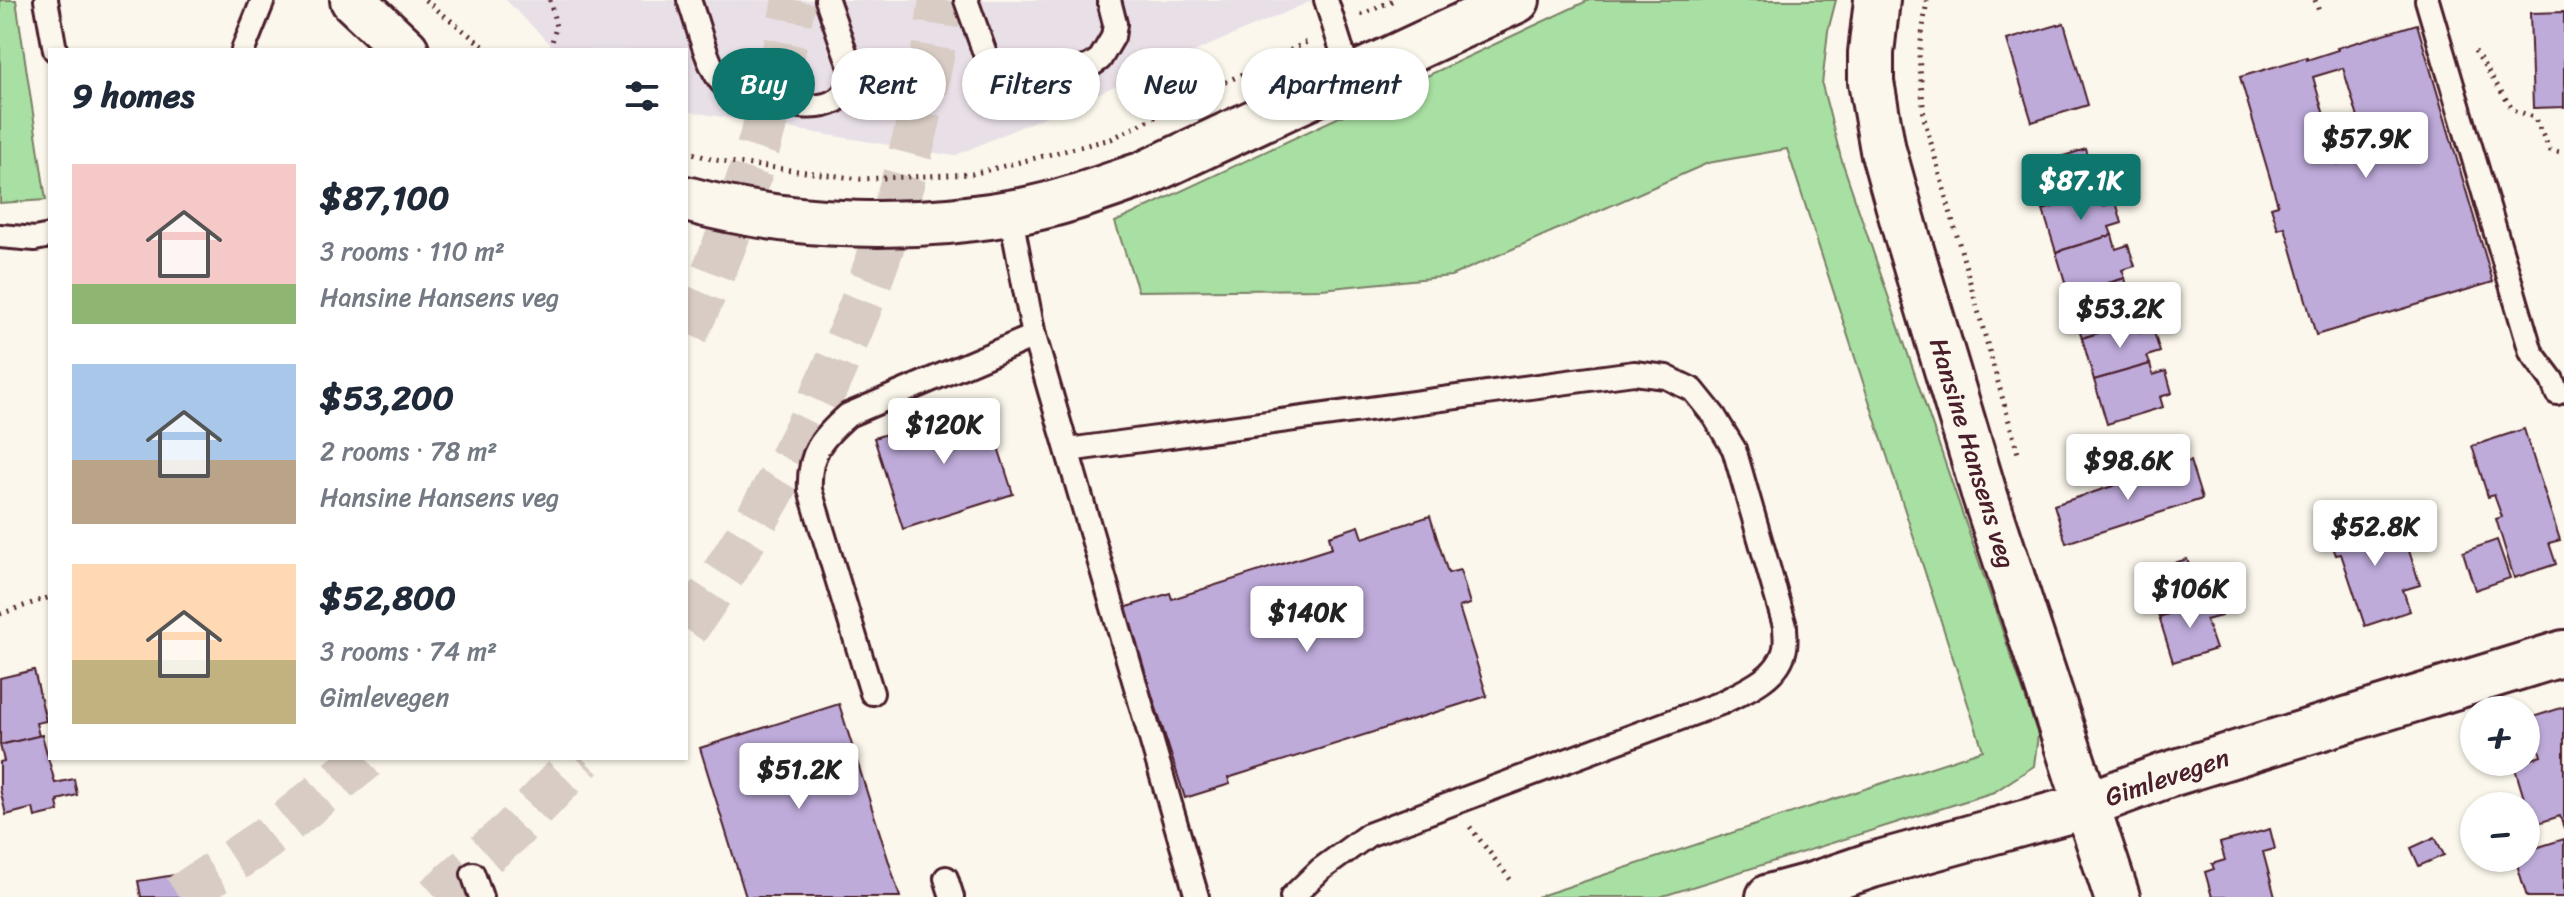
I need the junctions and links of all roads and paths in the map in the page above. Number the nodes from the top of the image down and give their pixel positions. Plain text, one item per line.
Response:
1 (46, 0) edge
2 (263, 0) edge
3 (353, 0) edge
4 (425, 0) edge
5 (550, 0) edge
6 (689, 0) edge
7 (827, 0) edge
8 (966, 0) edge
9 (1109, 0) edge
10 (1326, 0) edge
11 (1394, 0) edge
12 (1517, 0) edge
13 (1877, 0) edge
14 (1927, 0) edge
15 (2315, 0) edge
16 (2427, 0) edge
17 (2319, 11) dead end
18 (1357, 17) dead end
19 (1312, 39) dead end
20 (2470, 43) dead end
21 (55, 48) edge
22 (244, 48) edge
23 (404, 48) edge
24 (485, 48) edge
25 (551, 48) edge
26 (1341, 48) edge
27 (1412, 48) edge
28 (1258, 120) edge
29 (688, 152) edge
30 (2564, 153) edge
31 (688, 199) edge
32 (1010, 212) junction
33 (0, 236) edge
34 (48, 236) edge
35 (1034, 336) junction
36 (2557, 393) dead end
37 (1068, 450) junction
38 (2021, 463) dead end
39 (48, 598) edge
40 (0, 614) edge
41 (2564, 653) edge
42 (872, 693) dead end
43 (1451, 804) junction
44 (2087, 804) junction
45 (473, 874) dead end
46 (1513, 883) dead end
47 (1798, 893) edge
48 (481, 897) edge
49 (1197, 897) edge
50 (1292, 897) edge
51 (2117, 897) edge

1 - 21 lane
2 - 22 lane
3 - 23 street
4 - 24 path
5 - 25 path
6 - 7 lane
8 - 9 lane
10 - 26 lane
11 - 18 path
12 - 27 street
13 - 44 street, Hansine Hansens veg
14 - 38 path
15 - 17 path
16 - 36 lane
19 - 29 path
20 - 30 path
28 - 32 street
31 - 32 street
32 - 35 lane
33 - 34 lane
35 - 37 lane
35 - 42 lane
37 - 43 lane
37 - 49 lane
39 - 40 path
41 - 44 street, Gimlevegen
43 - 46 path
43 - 50 lane
44 - 47 street, Gimlevegen
44 - 51 street, Hansine Hansens veg
45 - 48 lane

